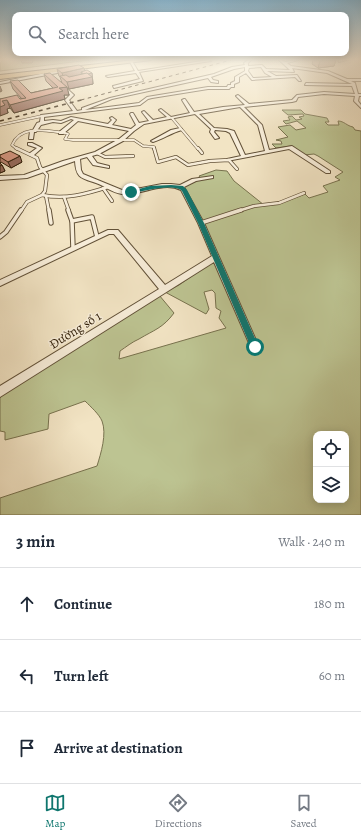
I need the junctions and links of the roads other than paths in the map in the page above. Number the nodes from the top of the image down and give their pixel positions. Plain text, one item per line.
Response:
1 (60, 84) edge
2 (126, 84) edge
3 (176, 84) edge
4 (232, 84) edge
5 (354, 84) edge
6 (114, 87) dead end
7 (160, 88) junction
8 (168, 94) junction
9 (359, 95) edge
10 (238, 96) dead end
11 (184, 100) dead end
12 (359, 102) edge
13 (248, 105) junction
14 (241, 106) junction
15 (361, 107) edge
16 (161, 110) dead end
17 (77, 111) junction
18 (144, 112) dead end
19 (195, 113) junction
20 (132, 114) dead end
21 (42, 116) junction
22 (112, 118) dead end
23 (171, 118) junction
24 (78, 119) junction
25 (42, 122) junction
26 (152, 122) junction
27 (0, 124) edge
28 (138, 125) junction
29 (109, 126) junction
30 (180, 128) junction
31 (213, 129) junction
32 (132, 130) junction
33 (33, 131) junction
34 (61, 133) junction
35 (217, 138) dead end
36 (121, 140) junction
37 (153, 140) dead end
38 (267, 151) junction
39 (97, 153) junction
40 (202, 153) dead end
41 (32, 154) junction
42 (89, 156) junction
43 (133, 156) dead end
44 (244, 157) junction
45 (77, 159) junction
46 (229, 160) junction
47 (107, 167) dead end
48 (237, 169) dead end
49 (43, 170) junction
50 (328, 172) dead end
51 (211, 177) dead end
52 (0, 178) edge
53 (181, 187) junction
54 (106, 188) junction
55 (304, 193) dead end
56 (44, 196) junction
57 (64, 197) junction
58 (112, 201) dead end
59 (72, 221) junction
60 (52, 223) dead end
61 (201, 223) junction
62 (0, 237) edge
63 (97, 237) junction
64 (74, 248) junction
65 (216, 257) junction
66 (0, 283) edge
67 (164, 289) junction
68 (255, 347) dead end
69 (0, 392) edge

1 - 17 street
2 - 6 street
3 - 7 street
4 - 8 street
5 - 9 street
7 - 8 street
7 - 17 street
8 - 17 street
9 - 12 street
9 - 13 street
10 - 13 street
11 - 19 street
12 - 15 street
13 - 14 street
14 - 19 street
14 - 38 street
16 - 23 street
17 - 21 street
18 - 26 street
19 - 23 street
19 - 31 street
20 - 28 street
21 - 25 street
21 - 27 lane
22 - 29 street
23 - 26 street
23 - 30 lane
24 - 25 street
24 - 29 street
24 - 34 street
25 - 33 street
26 - 28 street
28 - 32 street
29 - 32 street
30 - 37 street
30 - 40 lane
31 - 35 street
31 - 44 street
32 - 36 street
33 - 34 lane
33 - 41 street
33 - 41 lane
34 - 36 lane
36 - 39 street
36 - 46 lane
38 - 44 street
38 - 50 street
39 - 42 street
39 - 43 lane
41 - 49 lane
42 - 45 street
42 - 47 street
44 - 46 street
45 - 49 street
45 - 54 street
46 - 48 lane
49 - 52 street
49 - 56 lane
51 - 53 street
53 - 54 street
53 - 61 street
54 - 57 lane
54 - 58 lane
55 - 61 lane
56 - 57 lane
56 - 60 lane
56 - 62 lane
57 - 59 lane
59 - 63 lane
59 - 64 lane
61 - 65 street
63 - 64 street
63 - 67 street
64 - 66 street
65 - 67 street, Đường số 1
65 - 68 street
67 - 69 street, Đường số 1

